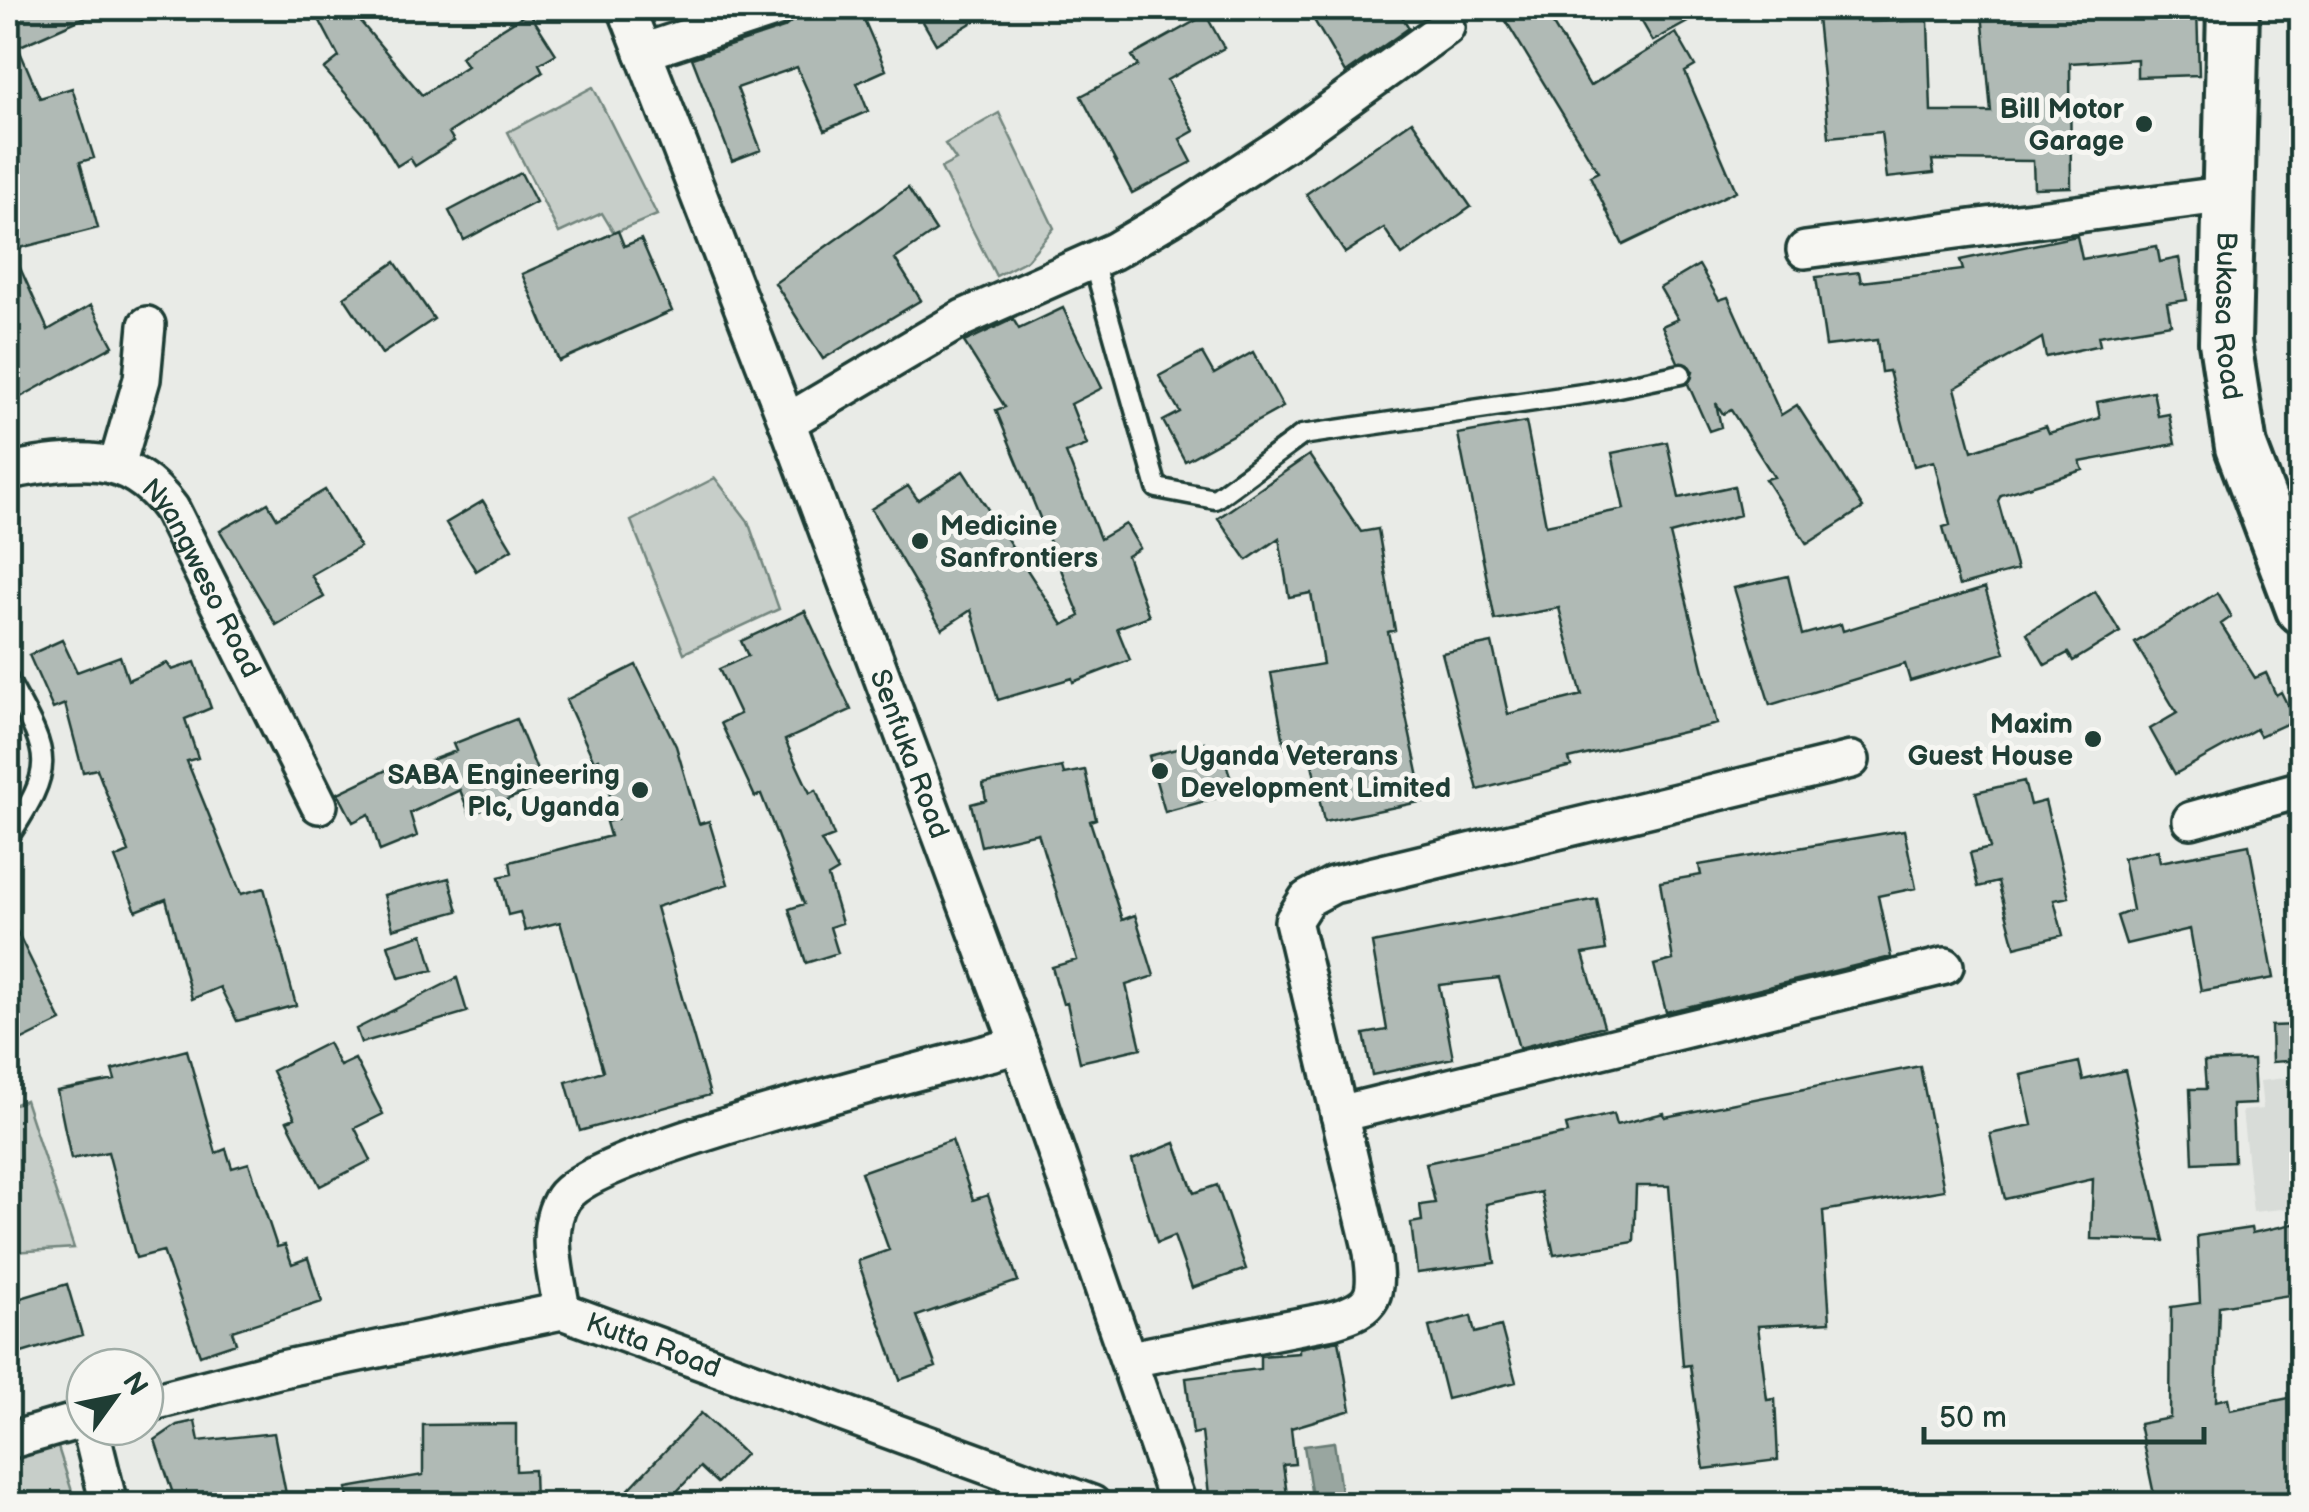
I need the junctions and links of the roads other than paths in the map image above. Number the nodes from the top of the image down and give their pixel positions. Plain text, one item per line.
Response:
1 (626, 8) edge
2 (776, 8) edge
3 (2233, 8) edge
4 (1446, 27) dead end
5 (643, 52) junction
6 (2230, 194) junction
7 (1805, 250) dead end
8 (1092, 261) junction
9 (147, 325) dead end
10 (1680, 374) dead end
11 (787, 422) junction
12 (117, 466) junction
13 (8, 472) edge
14 (2302, 609) edge
15 (8, 680) edge
16 (1851, 760) dead end
17 (2302, 788) edge
18 (318, 805) dead end
19 (2191, 820) dead end
20 (8, 838) edge
21 (1945, 966) dead end
22 (1019, 1045) junction
23 (1339, 1114) junction
24 (562, 1311) junction
25 (1130, 1359) junction
26 (165, 1399) edge
27 (65, 1425) edge
28 (8, 1441) edge
29 (95, 1447) edge
30 (109, 1504) edge
31 (1092, 1504) edge
32 (1178, 1504) edge

1 - 5 street, Senfuka Road
2 - 5 street
3 - 6 street, Bukasa Road
4 - 8 street
5 - 11 street, Senfuka Road
6 - 7 street
6 - 14 street, Bukasa Road
8 - 10 lane
8 - 11 street
9 - 12 street
11 - 22 street, Senfuka Road
12 - 13 street, Nyangweso Road
12 - 18 street, Nyangweso Road
15 - 20 lane
16 - 23 street
17 - 19 street
21 - 23 street
22 - 24 street
22 - 25 street, Senfuka Road
23 - 25 street
24 - 26 street, Kutta Road
24 - 31 street, Kutta Road
25 - 32 street, Senfuka Road
27 - 28 street
29 - 30 street

